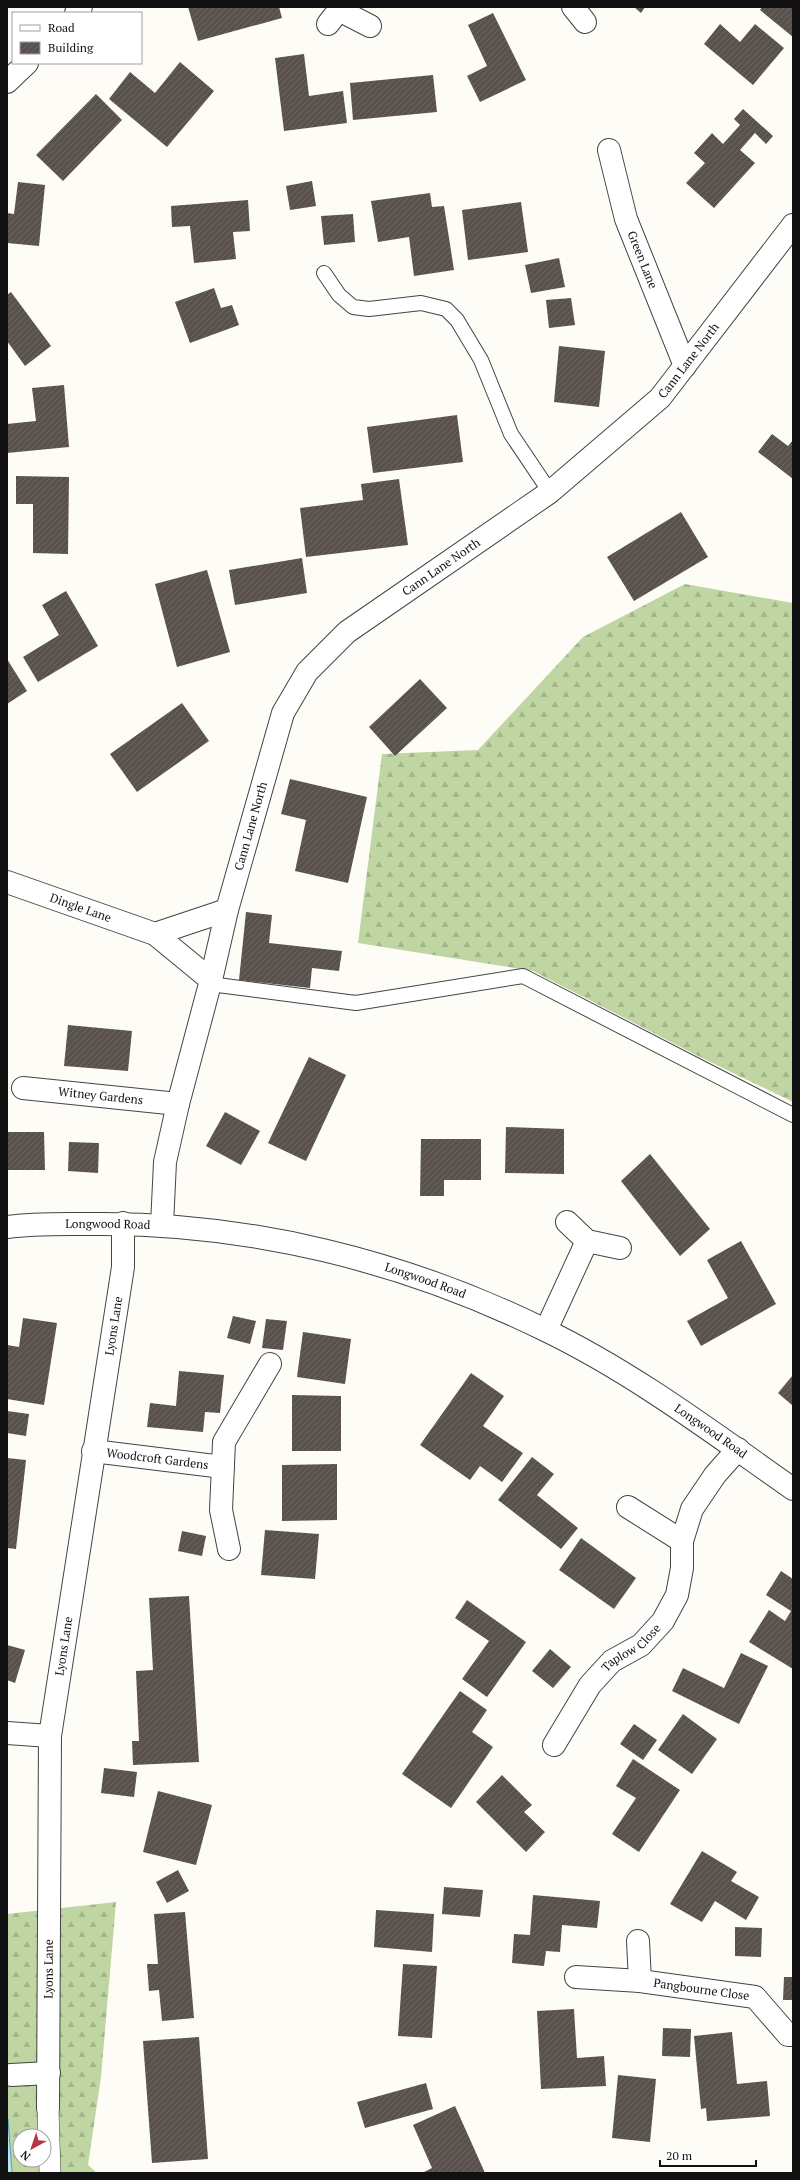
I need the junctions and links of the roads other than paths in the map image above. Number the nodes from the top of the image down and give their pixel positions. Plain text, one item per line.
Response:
1 (335, 13) edge
2 (370, 26) dead end
3 (26, 64) edge
4 (7, 82) edge
5 (609, 150) dead end
6 (793, 225) edge
7 (324, 273) dead end
8 (684, 366) junction
9 (550, 492) junction
10 (7, 882) edge
11 (227, 910) junction
12 (155, 934) junction
13 (210, 982) junction
14 (23, 1088) dead end
15 (178, 1104) junction
16 (793, 1115) edge
17 (567, 1222) dead end
18 (124, 1223) junction
19 (162, 1225) junction
20 (7, 1227) edge
21 (587, 1241) junction
22 (620, 1248) dead end
23 (546, 1330) junction
24 (270, 1364) dead end
25 (738, 1450) junction
26 (93, 1452) junction
27 (223, 1467) junction
28 (793, 1489) edge
29 (628, 1507) dead end
30 (682, 1541) junction
31 (229, 1549) dead end
32 (7, 1733) edge
33 (50, 1736) junction
34 (554, 1745) dead end
35 (638, 1941) dead end
36 (576, 1977) dead end
37 (640, 1981) junction
38 (793, 2035) edge
39 (49, 2073) junction
40 (11, 2075) dead end
41 (48, 2108) joint
42 (50, 2173) edge

1 - 2 street
3 - 4 street
5 - 8 street, Green Lane
6 - 8 street, Cann Lane North
7 - 9 lane
8 - 9 street, Cann Lane North
9 - 11 street, Cann Lane North
10 - 12 street, Dingle Lane
11 - 12 street
11 - 13 street, Cann Lane North
12 - 13 street, Dingle Lane
13 - 15 street
13 - 16 lane
14 - 15 street, Witney Gardens
15 - 19 street
17 - 21 street
18 - 19 street, Longwood Road
18 - 20 street, Longwood Road
18 - 26 street, Lyons Lane
19 - 23 street, Longwood Road
21 - 22 street
21 - 23 street
23 - 25 street, Longwood Road
24 - 27 street, Woodcroft Gardens
25 - 28 street, Longwood Road
25 - 30 street, Taplow Close
26 - 27 street, Woodcroft Gardens
26 - 33 street, Lyons Lane
27 - 31 street, Woodcroft Gardens
29 - 30 street
30 - 34 street, Taplow Close
32 - 33 street
33 - 39 street, Lyons Lane
35 - 37 street, Pangbourne Close
36 - 37 street, Pangbourne Close
37 - 38 street, Pangbourne Close
39 - 40 street
39 - 41 street, Lyons Lane
41 - 42 street, Lyons Lane

